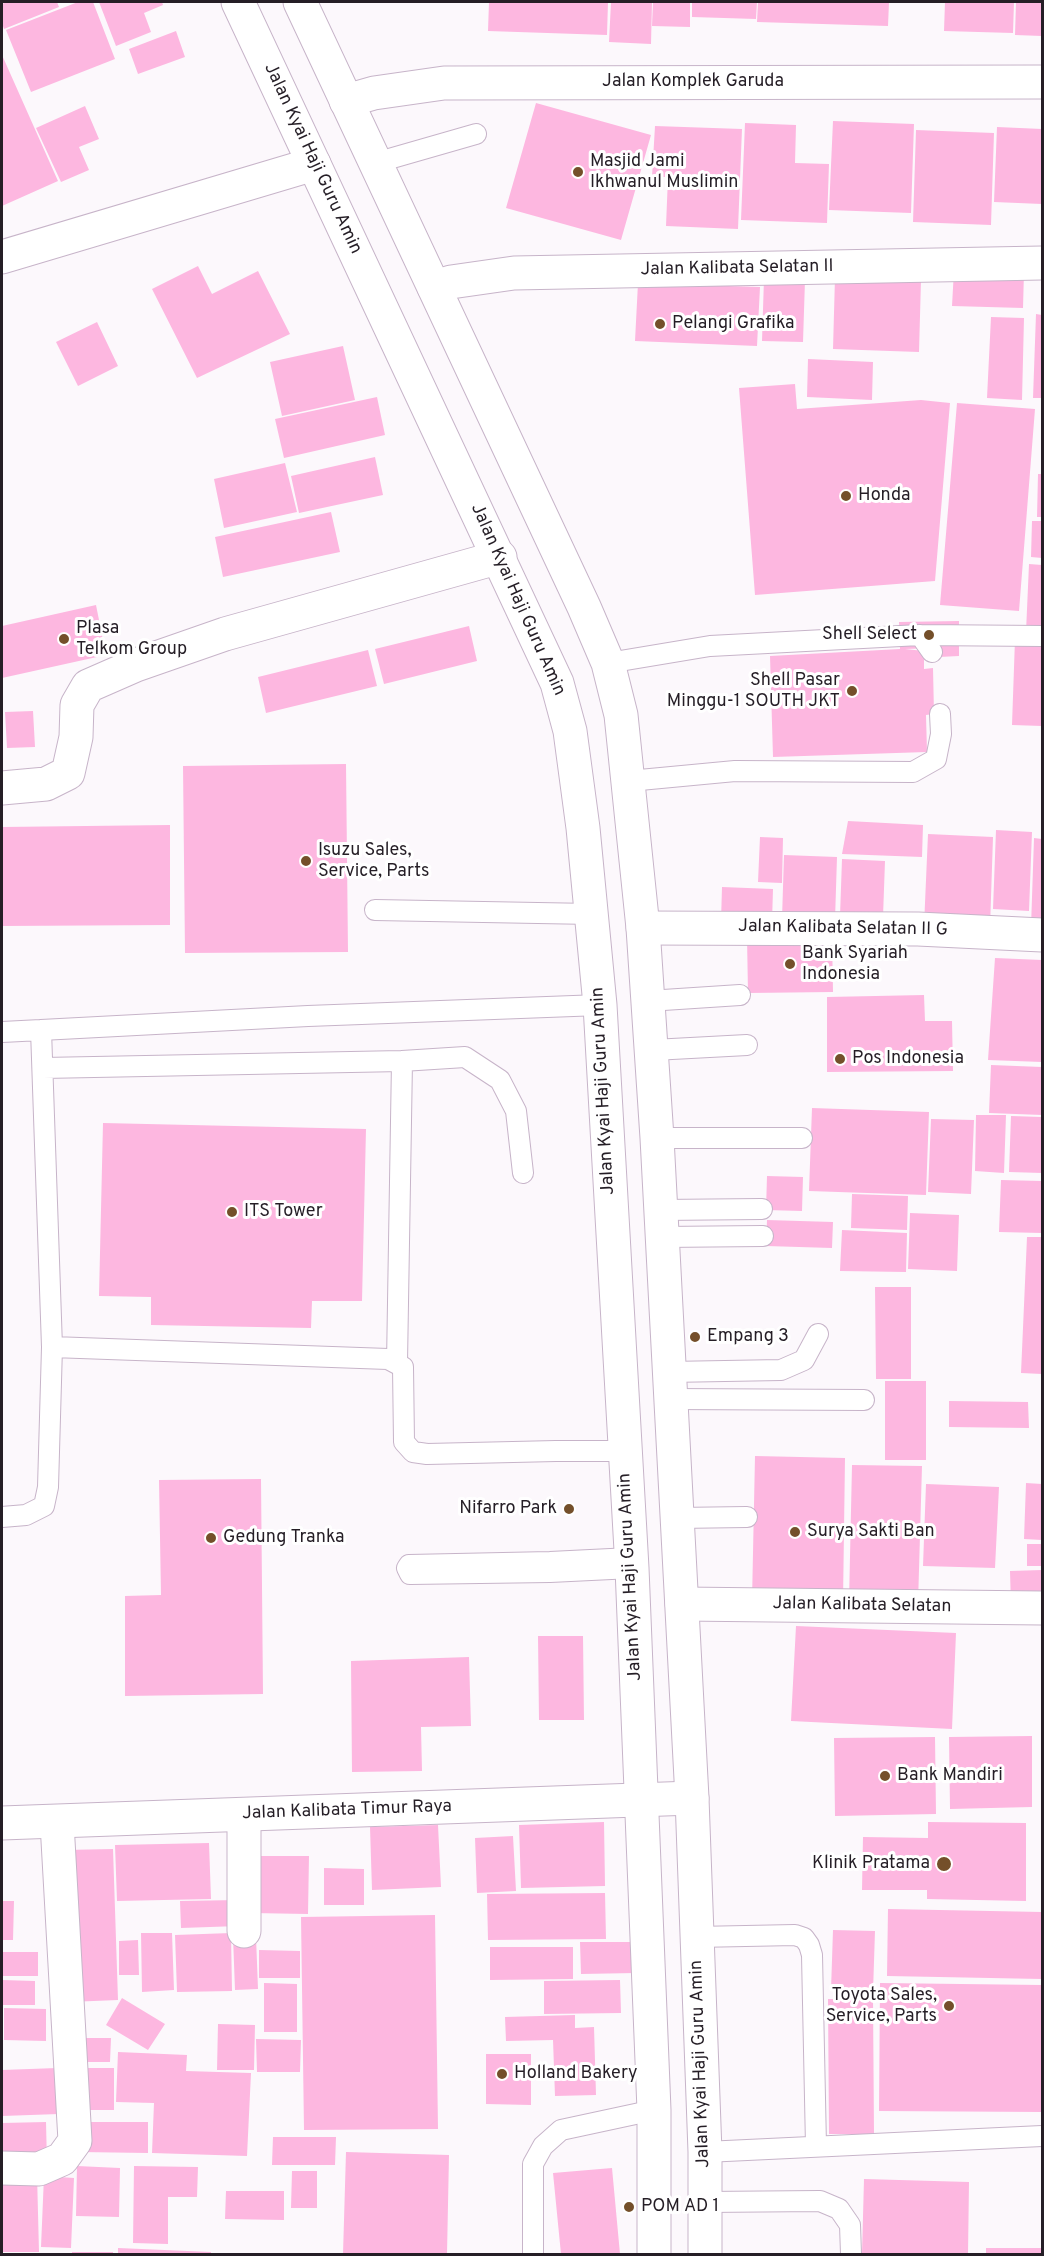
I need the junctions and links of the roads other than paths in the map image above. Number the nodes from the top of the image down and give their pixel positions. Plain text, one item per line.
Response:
1 (238, 2) edge
2 (300, 2) edge
3 (1042, 81) edge
4 (360, 97) junction
5 (476, 134) dead end
6 (383, 161) junction
7 (314, 164) junction
8 (2, 257) edge
9 (1042, 263) edge
10 (442, 285) junction
11 (500, 557) junction
12 (920, 635) junction
13 (1042, 636) edge
14 (932, 652) dead end
15 (608, 663) junction
16 (940, 714) dead end
17 (642, 779) junction
18 (2, 788) edge
19 (375, 910) dead end
20 (592, 914) junction
21 (666, 928) junction
22 (1042, 935) edge
23 (740, 995) dead end
24 (657, 1000) junction
25 (600, 1005) junction
26 (41, 1030) junction
27 (2, 1032) edge
28 (747, 1045) dead end
29 (664, 1050) junction
30 (402, 1061) junction
31 (43, 1068) junction
32 (671, 1138) junction
33 (802, 1138) dead end
34 (523, 1173) dead end
35 (758, 1210) dead end
36 (675, 1224) junction
37 (759, 1236) dead end
38 (818, 1335) dead end
39 (52, 1347) junction
40 (397, 1363) junction
41 (685, 1385) junction
42 (864, 1400) dead end
43 (625, 1451) junction
44 (2, 1516) edge
45 (739, 1517) dead end
46 (688, 1518) junction
47 (631, 1563) junction
48 (681, 1604) junction
49 (1042, 1608) edge
50 (692, 1798) junction
51 (642, 1799) junction
52 (244, 1815) junction
53 (57, 1822) junction
54 (2, 1824) edge
55 (244, 1931) dead end
56 (708, 1936) junction
57 (654, 2110) junction
58 (1042, 2136) edge
59 (816, 2146) junction
60 (721, 2151) junction
61 (2, 2168) edge
62 (705, 2202) junction
63 (533, 2254) edge
64 (654, 2254) edge
65 (705, 2254) edge
66 (851, 2254) edge

1 - 7 main road, Jalan Kyai Haji Guru Amin
2 - 4 main road, Jalan Kyai Haji Guru Amin
3 - 4 main road, Jalan Komplek Garuda
4 - 6 main road, Jalan Kyai Haji Guru Amin
5 - 6 lane
6 - 10 main road, Jalan Kyai Haji Guru Amin
7 - 8 main road
7 - 11 main road, Jalan Kyai Haji Guru Amin
9 - 10 main road, Jalan Kalibata Selatan II
10 - 15 main road, Jalan Kyai Haji Guru Amin
11 - 18 main road
11 - 20 main road, Jalan Kyai Haji Guru Amin
12 - 13 lane
12 - 14 lane
12 - 15 lane
15 - 17 main road, Jalan Kyai Haji Guru Amin
16 - 17 lane
17 - 21 main road, Jalan Kyai Haji Guru Amin
19 - 20 lane
20 - 25 main road, Jalan Kyai Haji Guru Amin
21 - 22 main road, Jalan Kalibata Selatan II G
21 - 24 main road, Jalan Kyai Haji Guru Amin
23 - 24 lane
24 - 29 main road, Jalan Kyai Haji Guru Amin
25 - 26 lane
25 - 43 main road, Jalan Kyai Haji Guru Amin
26 - 27 lane
26 - 31 lane
28 - 29 lane
29 - 32 main road, Jalan Kyai Haji Guru Amin
30 - 31 lane
30 - 34 lane
30 - 40 lane
31 - 39 lane
32 - 33 lane
32 - 36 main road, Jalan Kyai Haji Guru Amin
35 - 36 lane
36 - 37 lane
36 - 41 main road, Jalan Kyai Haji Guru Amin
38 - 41 lane
39 - 40 lane
39 - 44 lane
40 - 43 lane
41 - 42 lane
41 - 46 main road, Jalan Kyai Haji Guru Amin
43 - 47 main road, Jalan Kyai Haji Guru Amin
45 - 46 lane
46 - 48 main road, Jalan Kyai Haji Guru Amin
47 - 47 lane
47 - 51 main road, Jalan Kyai Haji Guru Amin
48 - 49 main road, Jalan Kalibata Selatan
48 - 50 main road, Jalan Kyai Haji Guru Amin
50 - 51 main road, Jalan Kalibata Timur Raya
50 - 56 main road, Jalan Kyai Haji Guru Amin
51 - 52 main road, Jalan Kalibata Timur Raya
51 - 57 main road, Jalan Kyai Haji Guru Amin
52 - 53 main road, Jalan Kalibata Timur Raya
52 - 55 main road
53 - 54 main road, Jalan Kalibata Timur Raya
53 - 61 main road
56 - 59 lane
56 - 60 main road, Jalan Kyai Haji Guru Amin
57 - 63 lane
57 - 64 main road, Jalan Kyai Haji Guru Amin
58 - 59 lane
59 - 60 lane
60 - 62 main road, Jalan Kyai Haji Guru Amin
62 - 65 main road, Jalan Kyai Haji Guru Amin
62 - 66 lane

